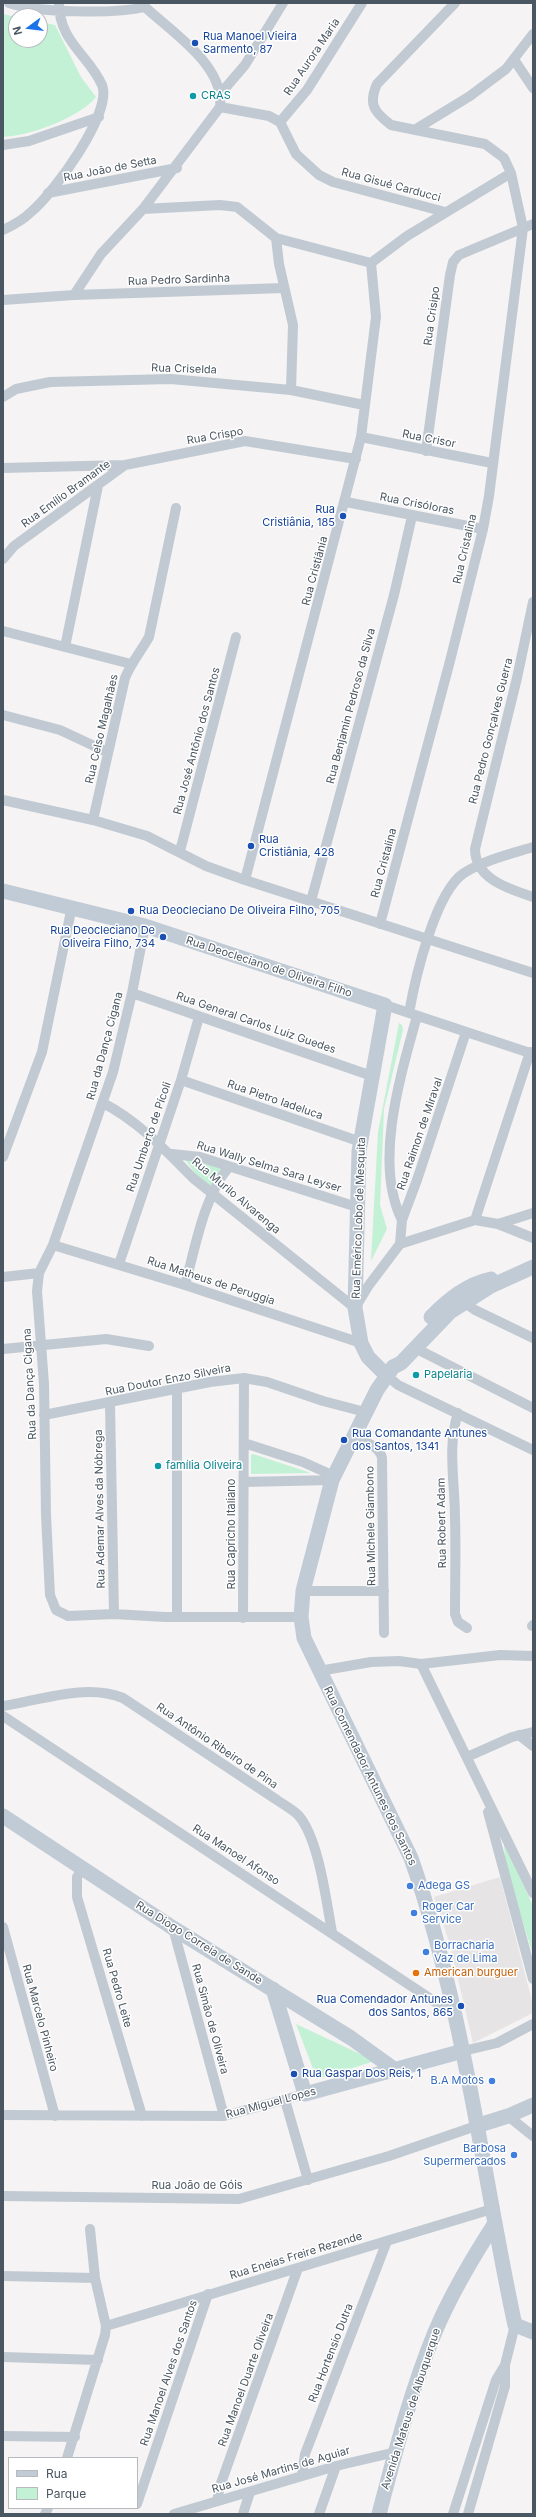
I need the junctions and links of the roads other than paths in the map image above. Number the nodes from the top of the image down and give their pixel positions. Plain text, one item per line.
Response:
1 (9, 3) edge
2 (283, 3) edge
3 (362, 3) edge
4 (455, 3) edge
5 (144, 5) edge
6 (59, 7) edge
7 (533, 34) edge
8 (515, 61) junction
9 (533, 88) edge
10 (221, 92) junction
11 (220, 107) junction
12 (99, 117) junction
13 (280, 122) junction
14 (416, 129) junction
15 (3, 145) edge
16 (177, 168) junction
17 (511, 173) junction
18 (48, 193) junction
19 (143, 210) junction
20 (445, 212) junction
21 (533, 224) edge
22 (523, 228) junction
23 (3, 230) edge
24 (276, 238) junction
25 (371, 263) junction
26 (284, 288) junction
27 (74, 295) junction
28 (3, 300) edge
29 (291, 390) junction
30 (3, 397) edge
31 (364, 405) junction
32 (361, 437) junction
33 (426, 451) junction
34 (356, 459) junction
35 (492, 463) junction
36 (125, 465) junction
37 (3, 468) edge
38 (98, 486) junction
39 (346, 502) junction
40 (176, 508) dead end
41 (412, 516) junction
42 (483, 529) junction
43 (3, 559) edge
44 (533, 602) edge
45 (3, 631) edge
46 (236, 637) dead end
47 (65, 647) junction
48 (131, 664) junction
49 (3, 716) edge
50 (107, 752) junction
51 (3, 800) edge
52 (93, 820) junction
53 (533, 847) edge
54 (180, 851) junction
55 (478, 866) junction
56 (245, 880) junction
57 (3, 891) edge
58 (533, 897) edge
59 (311, 901) junction
60 (72, 906) junction
61 (380, 924) junction
62 (145, 926) junction
63 (428, 940) junction
64 (533, 973) edge
65 (132, 993) junction
66 (384, 1005) junction
67 (413, 1015) junction
68 (199, 1017) junction
69 (466, 1032) junction
70 (531, 1053) edge
71 (372, 1076) junction
72 (182, 1080) junction
73 (103, 1103) junction
74 (361, 1142) junction
75 (158, 1143) junction
76 (172, 1154) junction
77 (3, 1157) edge
78 (229, 1167) junction
79 (214, 1194) junction
80 (357, 1207) junction
81 (533, 1213) edge
82 (402, 1220) junction
83 (475, 1220) junction
84 (498, 1224) junction
85 (533, 1238) edge
86 (400, 1244) junction
87 (53, 1245) junction
88 (119, 1264) junction
89 (533, 1267) edge
90 (39, 1273) junction
91 (516, 1274) junction
92 (3, 1277) edge
93 (185, 1285) junction
94 (464, 1302) junction
95 (355, 1308) junction
96 (533, 1338) edge
97 (360, 1343) junction
98 (41, 1344) junction
99 (149, 1346) dead end
100 (415, 1348) junction
101 (3, 1349) edge
102 (390, 1371) junction
103 (244, 1378) junction
104 (177, 1390) junction
105 (110, 1404) junction
106 (533, 1408) edge
107 (365, 1412) junction
108 (458, 1414) junction
109 (44, 1415) junction
110 (352, 1436) junction
111 (244, 1443) junction
112 (533, 1450) edge
113 (333, 1478) junction
114 (244, 1482) junction
115 (303, 1591) junction
116 (384, 1591) junction
117 (114, 1614) junction
118 (177, 1617) junction
119 (243, 1618) junction
120 (301, 1618) junction
121 (467, 1628) dead end
122 (384, 1633) dead end
123 (533, 1656) edge
124 (421, 1664) junction
125 (319, 1671) junction
126 (3, 1706) edge
127 (3, 1716) edge
128 (533, 1732) edge
129 (519, 1735) junction
130 (533, 1746) edge
131 (467, 1757) junction
132 (484, 1797) junction
133 (3, 1816) edge
134 (83, 1868) junction
135 (533, 1893) edge
136 (3, 1927) edge
137 (173, 1928) junction
138 (332, 1932) junction
139 (533, 1979) edge
140 (273, 1989) junction
141 (303, 2008) junction
142 (456, 2015) junction
143 (282, 2017) junction
144 (533, 2024) edge
145 (463, 2051) junction
146 (394, 2069) junction
147 (305, 2094) junction
148 (285, 2100) junction
149 (533, 2105) edge
150 (3, 2115) edge
151 (55, 2116) junction
152 (142, 2116) junction
153 (224, 2116) junction
154 (508, 2116) junction
155 (476, 2126) junction
156 (533, 2136) edge
157 (308, 2180) junction
158 (3, 2196) edge
159 (494, 2216) junction
160 (90, 2229) dead end
161 (387, 2241) junction
162 (298, 2268) junction
163 (3, 2276) edge
164 (95, 2278) junction
165 (208, 2294) junction
166 (515, 2325) junction
167 (106, 2326) junction
168 (533, 2332) edge
169 (3, 2357) edge
170 (98, 2360) junction
171 (505, 2365) junction
172 (3, 2436) edge
173 (75, 2437) junction
174 (396, 2452) junction
175 (67, 2457) edge
176 (336, 2466) junction
177 (302, 2476) junction
178 (250, 2492) junction
179 (138, 2501) edge
180 (217, 2501) junction
181 (174, 2514) edge
182 (243, 2514) edge
183 (319, 2514) edge
184 (379, 2514) edge
185 (454, 2514) edge
186 (468, 2514) edge

1 - 6 street
2 - 10 street
3 - 13 street, Rua Aurora Maria
4 - 14 street, Rua Cristalina
5 - 6 street
5 - 10 street
6 - 12 street
7 - 8 street
8 - 9 street
8 - 14 street
10 - 11 street
11 - 13 street
11 - 16 street
12 - 15 street
12 - 18 street
13 - 20 street, Rua Gisué Carducci
14 - 17 street, Rua Cristalina
16 - 18 street, Rua João de Setta
16 - 19 street
17 - 20 street
17 - 22 street, Rua Cristalina
18 - 23 street
19 - 24 street
19 - 27 street
20 - 25 street
21 - 22 street, Rua Crisipo
22 - 33 street, Rua Crisipo
22 - 35 street, Rua Cristalina
24 - 25 street
24 - 26 street
25 - 31 street, Rua Cristiânia
26 - 27 street, Rua Pedro Sardinha
26 - 29 street
27 - 28 street, Rua Pedro Sardinha
29 - 30 street, Rua Criselda
29 - 31 street, Rua Criselda
31 - 32 street, Rua Cristiânia
32 - 33 street, Rua Crisor
32 - 34 street, Rua Cristiânia
33 - 35 street, Rua Crisor
34 - 36 street, Rua Crispo
34 - 39 street, Rua Cristiânia
35 - 42 street, Rua Cristalina
36 - 37 street
36 - 38 street, Rua Emílio Bramante
38 - 43 street, Rua Emílio Bramante
38 - 47 street
39 - 41 street, Rua Crisóloras
39 - 56 street, Rua Cristiânia
40 - 48 street, Rua Celso Magalhães
41 - 42 street, Rua Crisóloras
41 - 59 street, Rua Benjamin Pedroso da Silva
42 - 61 street, Rua Cristalina
44 - 55 street, Rua Pedro Gonçalves Guerra
45 - 47 street
46 - 54 street, Rua José Antônio dos Santos
47 - 48 street
48 - 50 street, Rua Celso Magalhães
49 - 50 street
50 - 52 street, Rua Celso Magalhães
51 - 52 street
52 - 54 street
53 - 55 street
54 - 56 street
55 - 58 street
55 - 63 street
56 - 59 street
57 - 60 street, Rua Deocleciano de Oliveira Filho
59 - 61 street
60 - 62 street, Rua Deocleciano de Oliveira Filho
60 - 77 street
61 - 63 street
62 - 65 street, Rua da Dança Cigana
62 - 66 street, Rua Deocleciano de Oliveira Filho
63 - 64 street
63 - 67 street
65 - 68 street, Rua General Carlos Luiz Guedes
65 - 73 street, Rua da Dança Cigana
66 - 67 street, Rua Deocleciano de Oliveira Filho
66 - 71 street, Rua Emérico Lobo de Mesquita
67 - 69 street, Rua Deocleciano de Oliveira Filho
67 - 82 street
68 - 71 street, Rua General Carlos Luiz Guedes
68 - 72 street, Rua Umberto de Pícoli
69 - 70 street, Rua Deocleciano de Oliveira Filho
69 - 82 street, Rua Raimon de Miraval
70 - 83 street
71 - 74 street, Rua Emérico Lobo de Mesquita
72 - 74 street, Rua Pietro Iadeluca
72 - 75 street, Rua Umberto de Pícoli
73 - 75 street, Rua Murilo Alvarenga
73 - 87 street, Rua da Dança Cigana
74 - 80 street, Rua Emérico Lobo de Mesquita
75 - 76 street, Rua Murilo Alvarenga
75 - 88 street, Rua Umberto de Pícoli
76 - 78 street, Rua Wally Selma Sara Leyser
76 - 79 street, Rua Murilo Alvarenga
78 - 79 street
78 - 80 street, Rua Wally Selma Sara Leyser
79 - 93 street
79 - 95 street, Rua Murilo Alvarenga
80 - 95 street, Rua Emérico Lobo de Mesquita
81 - 84 street
82 - 86 street, Rua Raimon de Miraval
83 - 84 street
83 - 86 street
84 - 85 street
86 - 95 street
87 - 88 street, Rua Matheus de Peruggia
87 - 90 street, Rua da Dança Cigana
88 - 93 street, Rua Matheus de Peruggia
89 - 91 street, Rua Comendador Antunes dos Santos
90 - 92 street
90 - 98 street, Rua da Dança Cigana
91 - 94 street, Rua Comendador Antunes dos Santos
91 - 102 street, Rua Comendador Antunes dos Santos
93 - 97 street, Rua Matheus de Peruggia
94 - 96 street
94 - 100 street, Rua Comendador Antunes dos Santos
95 - 97 street, Rua Emérico Lobo de Mesquita
97 - 102 street, Rua Emérico Lobo de Mesquita
98 - 99 street
98 - 101 street
98 - 109 street, Rua da Dança Cigana
100 - 102 street, Rua Comendador Antunes dos Santos
100 - 106 street
102 - 107 street, Rua Comendador Antunes dos Santos
102 - 108 street
103 - 104 street, Rua Doutor Enzo Silveira
103 - 107 street, Rua Doutor Enzo Silveira
103 - 111 street, Rua Capricho Italiano
104 - 105 street, Rua Doutor Enzo Silveira
104 - 118 street
105 - 109 street, Rua Doutor Enzo Silveira
105 - 117 street, Rua Ademar Alves da Nóbrega
107 - 110 street, Rua Comendador Antunes dos Santos
108 - 112 street
108 - 121 street, Rua Robert Adam
109 - 117 street, Rua da Dança Cigana
110 - 113 street, Rua Comendador Antunes dos Santos
110 - 116 street, Rua Michele Giambono
111 - 113 street
111 - 114 street, Rua Capricho Italiano
113 - 114 street
113 - 115 street, Rua Comendador Antunes dos Santos
114 - 119 street, Rua Capricho Italiano
115 - 116 street
115 - 120 street, Rua Comendador Antunes dos Santos
116 - 122 street, Rua Michele Giambono
117 - 118 street, Rua da Dança Cigana
118 - 119 street, Rua da Dança Cigana
119 - 120 street, Rua da Dança Cigana
120 - 125 street, Rua Comendador Antunes dos Santos
123 - 124 street
124 - 125 street
124 - 131 street
125 - 142 street, Rua Comendador Antunes dos Santos
126 - 138 street, Rua Antônio Ribeiro de Pina
127 - 138 street, Rua Manoel Afonso
128 - 129 street
129 - 130 street
129 - 131 street
131 - 132 street
132 - 135 street
132 - 139 street
133 - 134 street, Rua Diogo Correia de Sande
134 - 137 street, Rua Diogo Correia de Sande
134 - 152 street, Rua Pedro Leite
136 - 151 street, Rua Marcelo Pinheiro
137 - 140 street, Rua Diogo Correia de Sande
137 - 153 street, Rua Simão de Oliveira
138 - 142 street, Rua Manoel Afonso
140 - 141 street, Rua Diogo Correia de Sande
140 - 143 street
141 - 143 street
141 - 146 street, Rua Diogo Correia de Sande
142 - 145 street, Rua Comendador Antunes dos Santos
143 - 147 street
144 - 145 street
145 - 146 street, Rua Miguel Lopes
145 - 155 street, Rua Comendador Antunes dos Santos
146 - 147 street, Rua Miguel Lopes
147 - 148 street, Rua Miguel Lopes
148 - 153 street, Rua Miguel Lopes
148 - 157 street
149 - 154 street
150 - 151 street, Rua Miguel Lopes
151 - 152 street, Rua Miguel Lopes
152 - 153 street, Rua Miguel Lopes
154 - 155 street
154 - 156 street
155 - 157 street, Rua João de Góis
155 - 159 street, Rua Comendador Antunes dos Santos
157 - 158 street, Rua João de Góis
159 - 161 street, Rua Eneias Freire Rezende
159 - 166 street, Rua Comendador Antunes dos Santos
159 - 174 street, Avenida Mateus de Albuquerque
160 - 164 street
161 - 162 street, Rua Eneias Freire Rezende
161 - 177 street, Rua Hortensio Dutra
162 - 165 street, Rua Eneias Freire Rezende
162 - 180 street, Rua Manoel Duarte Oliveira
163 - 164 street
164 - 167 street
165 - 167 street, Rua Eneias Freire Rezende
165 - 179 street, Rua Manoel Alves dos Santos
166 - 168 street
166 - 171 street, Rua Comendador Antunes dos Santos
167 - 170 street
169 - 170 street
170 - 173 street
171 - 185 street, Rua Comendador Antunes dos Santos
171 - 186 street, Rua Comendador Antunes dos Santos
172 - 173 street
173 - 175 street
174 - 176 street, Rua José Martins de Aguiar
174 - 184 street, Avenida Mateus de Albuquerque
176 - 177 street, Rua José Martins de Aguiar
176 - 183 street
177 - 178 street, Rua José Martins de Aguiar
178 - 180 street, Rua José Martins de Aguiar
178 - 182 street
180 - 181 street, Rua José Martins de Aguiar

